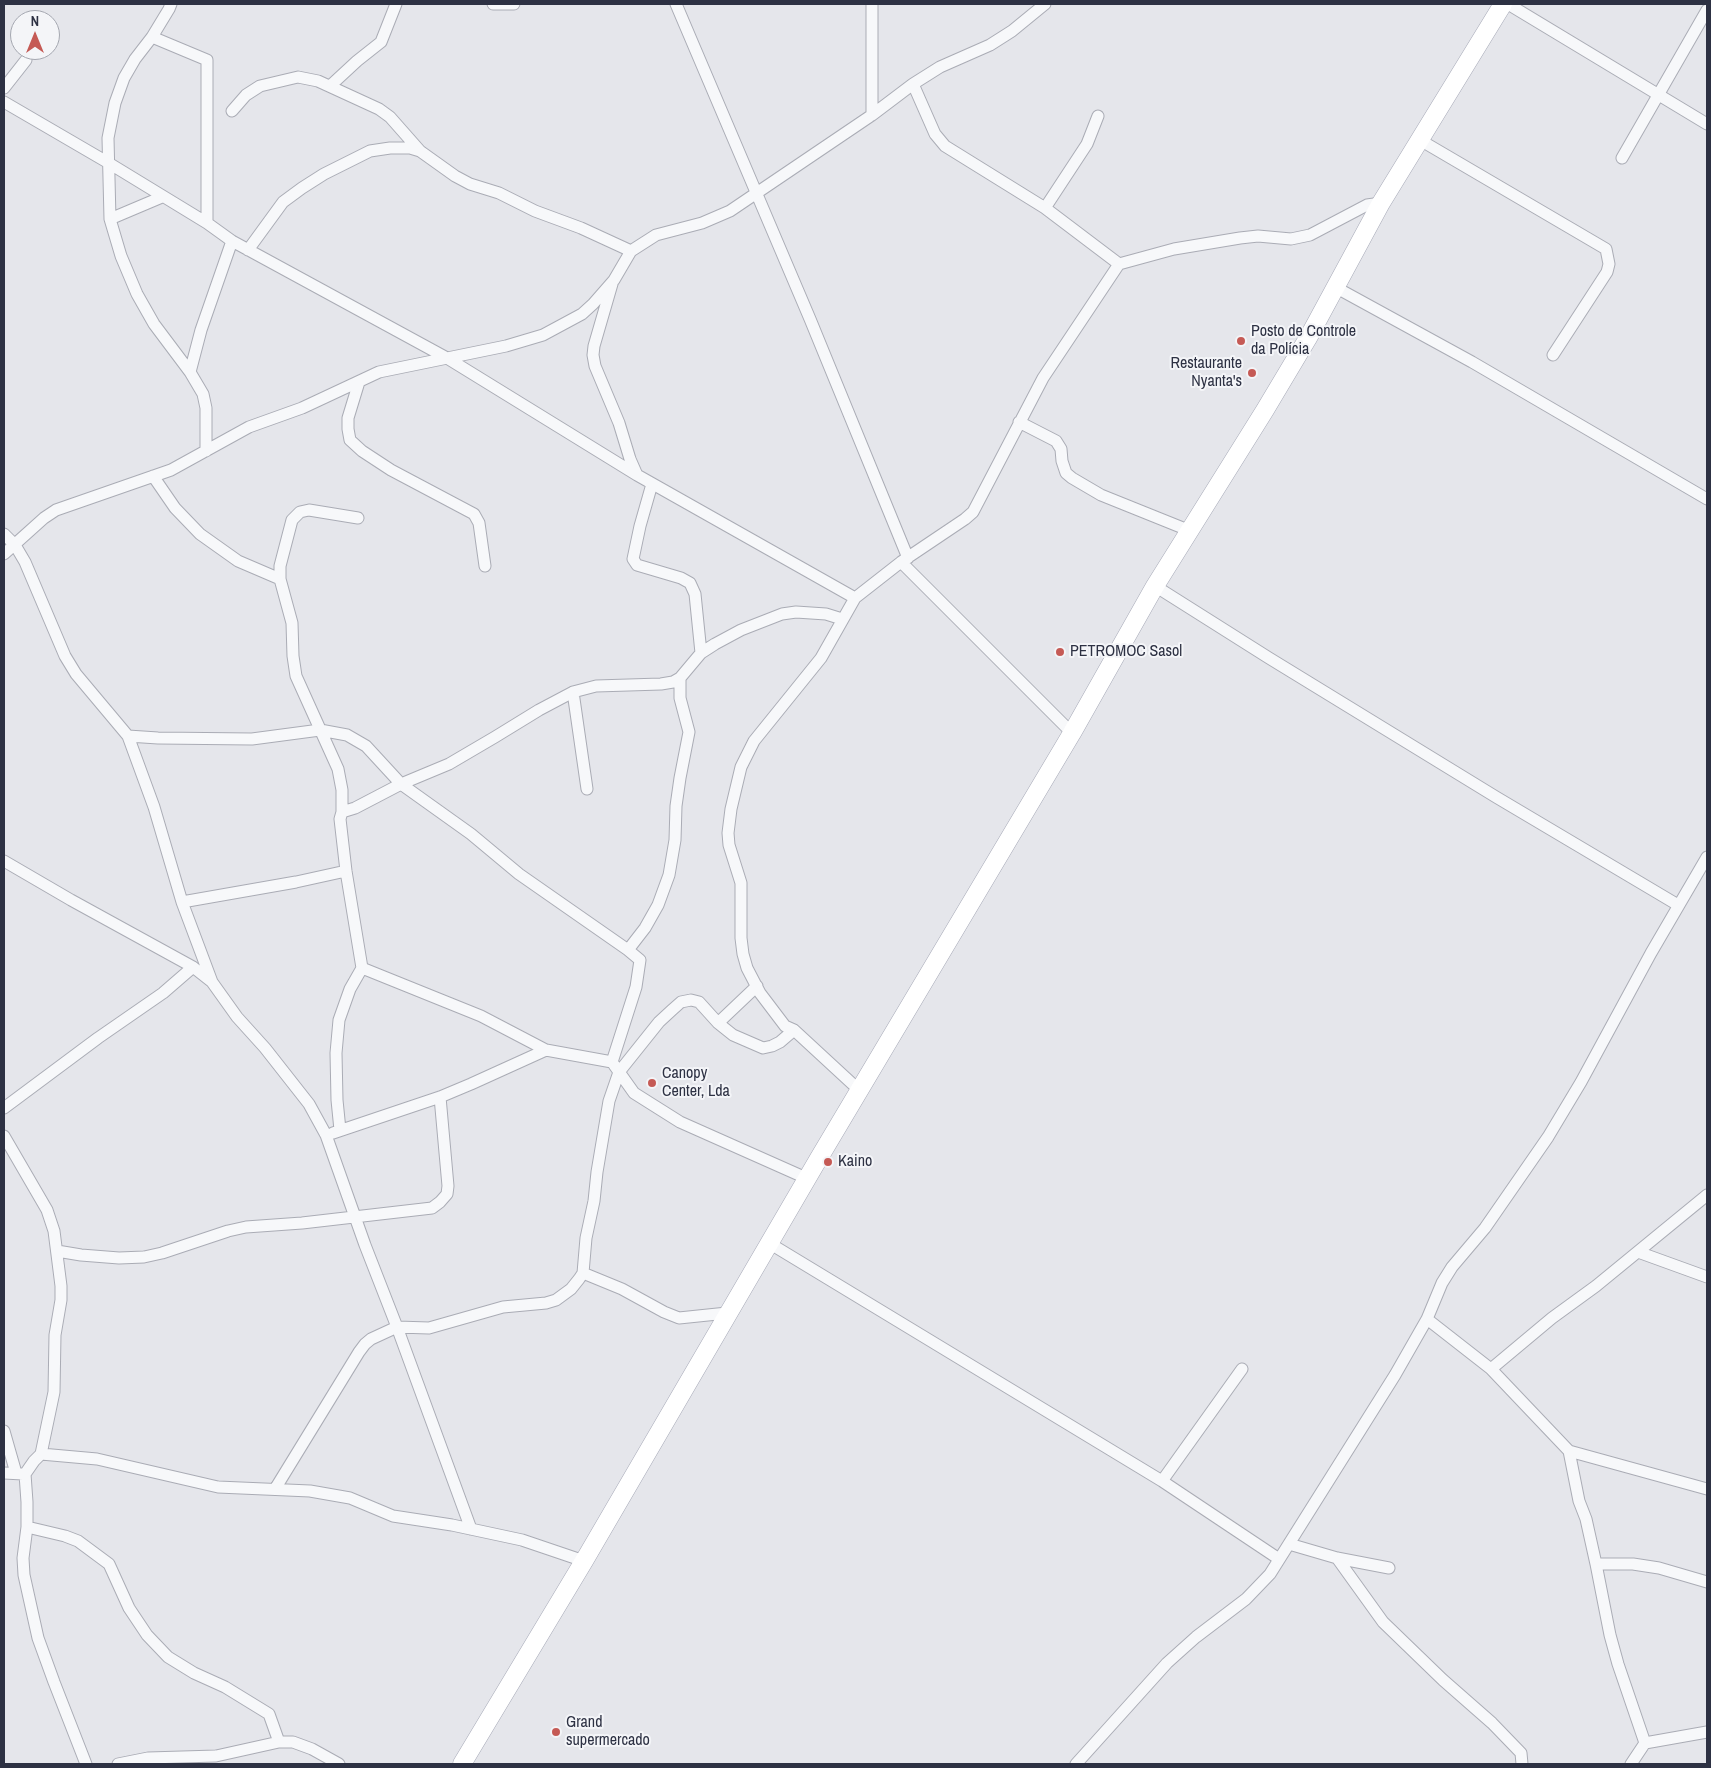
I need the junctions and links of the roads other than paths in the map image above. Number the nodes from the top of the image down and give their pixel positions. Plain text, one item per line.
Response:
1 (171, 4) edge
2 (396, 4) edge
3 (493, 4) edge
4 (514, 4) edge
5 (676, 4) edge
6 (872, 4) edge
7 (1045, 4) edge
8 (1502, 4) edge
9 (1508, 4) edge
10 (1707, 10) edge
11 (152, 37) junction
12 (26, 60) dead end
13 (914, 84) junction
14 (330, 86) junction
15 (4, 88) edge
16 (1658, 95) junction
17 (4, 102) edge
18 (232, 110) dead end
19 (872, 115) junction
20 (1098, 116) dead end
21 (1707, 124) edge
22 (1420, 140) junction
23 (420, 151) junction
24 (1622, 158) dead end
25 (108, 162) junction
26 (757, 194) junction
27 (162, 197) junction
28 (1381, 203) junction
29 (1045, 208) junction
30 (110, 219) junction
31 (207, 224) junction
32 (232, 241) junction
33 (248, 250) junction
34 (631, 251) junction
35 (1119, 264) junction
36 (614, 280) junction
37 (1335, 288) junction
38 (1553, 355) dead end
39 (446, 358) junction
40 (190, 372) junction
41 (359, 382) junction
42 (1019, 422) junction
43 (206, 451) junction
44 (637, 475) junction
45 (153, 476) junction
46 (652, 484) junction
47 (1707, 499) edge
48 (358, 518) dead end
49 (1188, 530) junction
50 (4, 534) edge
51 (15, 545) junction
52 (4, 554) edge
53 (904, 560) junction
54 (485, 566) dead end
55 (280, 580) junction
56 (1155, 586) junction
57 (855, 598) junction
58 (842, 619) junction
59 (701, 652) junction
60 (680, 678) junction
61 (573, 692) junction
62 (320, 730) junction
63 (1072, 733) junction
64 (128, 736) junction
65 (402, 784) junction
66 (588, 789) dead end
67 (342, 812) junction
68 (4, 861) edge
69 (1706, 864) edge
70 (346, 871) junction
71 (182, 902) junction
72 (1678, 905) junction
73 (628, 950) junction
74 (193, 968) junction
75 (362, 968) junction
76 (212, 982) junction
77 (756, 986) junction
78 (718, 1023) junction
79 (794, 1030) junction
80 (546, 1050) junction
81 (612, 1062) junction
82 (619, 1072) junction
83 (859, 1090) junction
84 (440, 1097) junction
85 (4, 1108) edge
86 (340, 1130) junction
87 (326, 1134) junction
88 (4, 1136) edge
89 (806, 1178) junction
90 (1707, 1195) edge
91 (355, 1217) junction
92 (769, 1243) junction
93 (56, 1251) junction
94 (1638, 1252) junction
95 (584, 1273) junction
96 (1707, 1277) edge
97 (728, 1313) junction
98 (1427, 1319) junction
99 (397, 1327) junction
100 (1242, 1369) dead end
101 (1491, 1369) junction
102 (4, 1431) edge
103 (1569, 1451) junction
104 (41, 1454) junction
105 (4, 1473) edge
106 (20, 1474) junction
107 (1162, 1481) junction
108 (275, 1489) junction
109 (1707, 1489) edge
110 (27, 1527) junction
111 (471, 1530) junction
112 (1289, 1544) junction
113 (1337, 1558) junction
114 (1279, 1559) junction
115 (584, 1561) junction
116 (1596, 1564) junction
117 (1389, 1568) dead end
118 (1707, 1582) edge
119 (1707, 1732) edge
120 (279, 1742) junction
121 (1645, 1743) junction
122 (86, 1764) edge
123 (118, 1764) edge
124 (339, 1764) edge
125 (462, 1764) edge
126 (1076, 1764) edge
127 (1522, 1764) edge
128 (1631, 1764) edge

1 - 11 street
2 - 14 street
3 - 4 street
5 - 26 street
6 - 19 street
7 - 13 street
8 - 22 main road
9 - 16 street
10 - 16 street
11 - 25 street
11 - 31 street
12 - 15 street
13 - 19 street
13 - 29 street
14 - 18 street
14 - 23 street
16 - 21 street
16 - 24 street
17 - 25 street
19 - 26 street
20 - 29 street
22 - 28 main road
22 - 38 street
23 - 33 street
23 - 34 street
25 - 27 street
25 - 30 street
26 - 34 street
26 - 53 street
27 - 30 street
27 - 31 street
28 - 35 street
28 - 37 main road
29 - 35 street
30 - 40 street
31 - 32 street
32 - 33 street
32 - 40 street
33 - 39 street
34 - 36 street
35 - 42 street
36 - 39 street
36 - 44 street
37 - 47 street
37 - 49 main road
39 - 41 street
39 - 44 street
40 - 43 street
41 - 43 street
41 - 54 street
42 - 49 street
42 - 53 street
43 - 45 street
44 - 46 street
45 - 51 street
45 - 55 street
46 - 57 street
46 - 59 street
48 - 55 street
49 - 56 main road
50 - 51 street
51 - 52 street
51 - 64 street
53 - 57 street
53 - 63 street
55 - 62 street
56 - 63 main road
56 - 72 street
57 - 58 street
58 - 59 street
58 - 77 street
59 - 60 street
60 - 61 street
60 - 73 street
61 - 65 street
61 - 66 street
62 - 64 street
62 - 65 street
62 - 67 street
63 - 83 main road
64 - 71 street
65 - 67 street
65 - 73 street
67 - 70 street
68 - 74 street
69 - 72 street
70 - 71 street
70 - 75 street
71 - 76 street
72 - 98 street
73 - 81 street
74 - 76 street
74 - 85 street
75 - 80 street
75 - 86 street
76 - 87 street
77 - 78 street
77 - 79 street
78 - 79 street
78 - 82 street
79 - 83 street
80 - 81 street
80 - 84 street
81 - 82 street
82 - 89 street
82 - 95 street
83 - 89 main road
84 - 86 street
84 - 91 street
86 - 87 street
87 - 91 street
88 - 93 street
89 - 92 main road
90 - 94 street
91 - 93 street
91 - 99 street
92 - 97 main road
92 - 107 street
93 - 104 street
94 - 96 street
94 - 101 street
95 - 97 street
95 - 99 street
97 - 115 main road
98 - 101 street
98 - 112 street
99 - 108 street
99 - 111 street
100 - 107 street
101 - 103 street
102 - 106 street
103 - 109 street
103 - 116 street
104 - 106 street
104 - 108 street
105 - 106 street
106 - 110 street
107 - 114 street
108 - 111 street
110 - 120 street
110 - 122 street
111 - 115 street
112 - 113 street
112 - 114 street
113 - 117 street
113 - 127 street
114 - 126 street
115 - 125 main road
116 - 118 street
116 - 121 street
119 - 121 street
120 - 123 street
120 - 124 street
121 - 128 street

